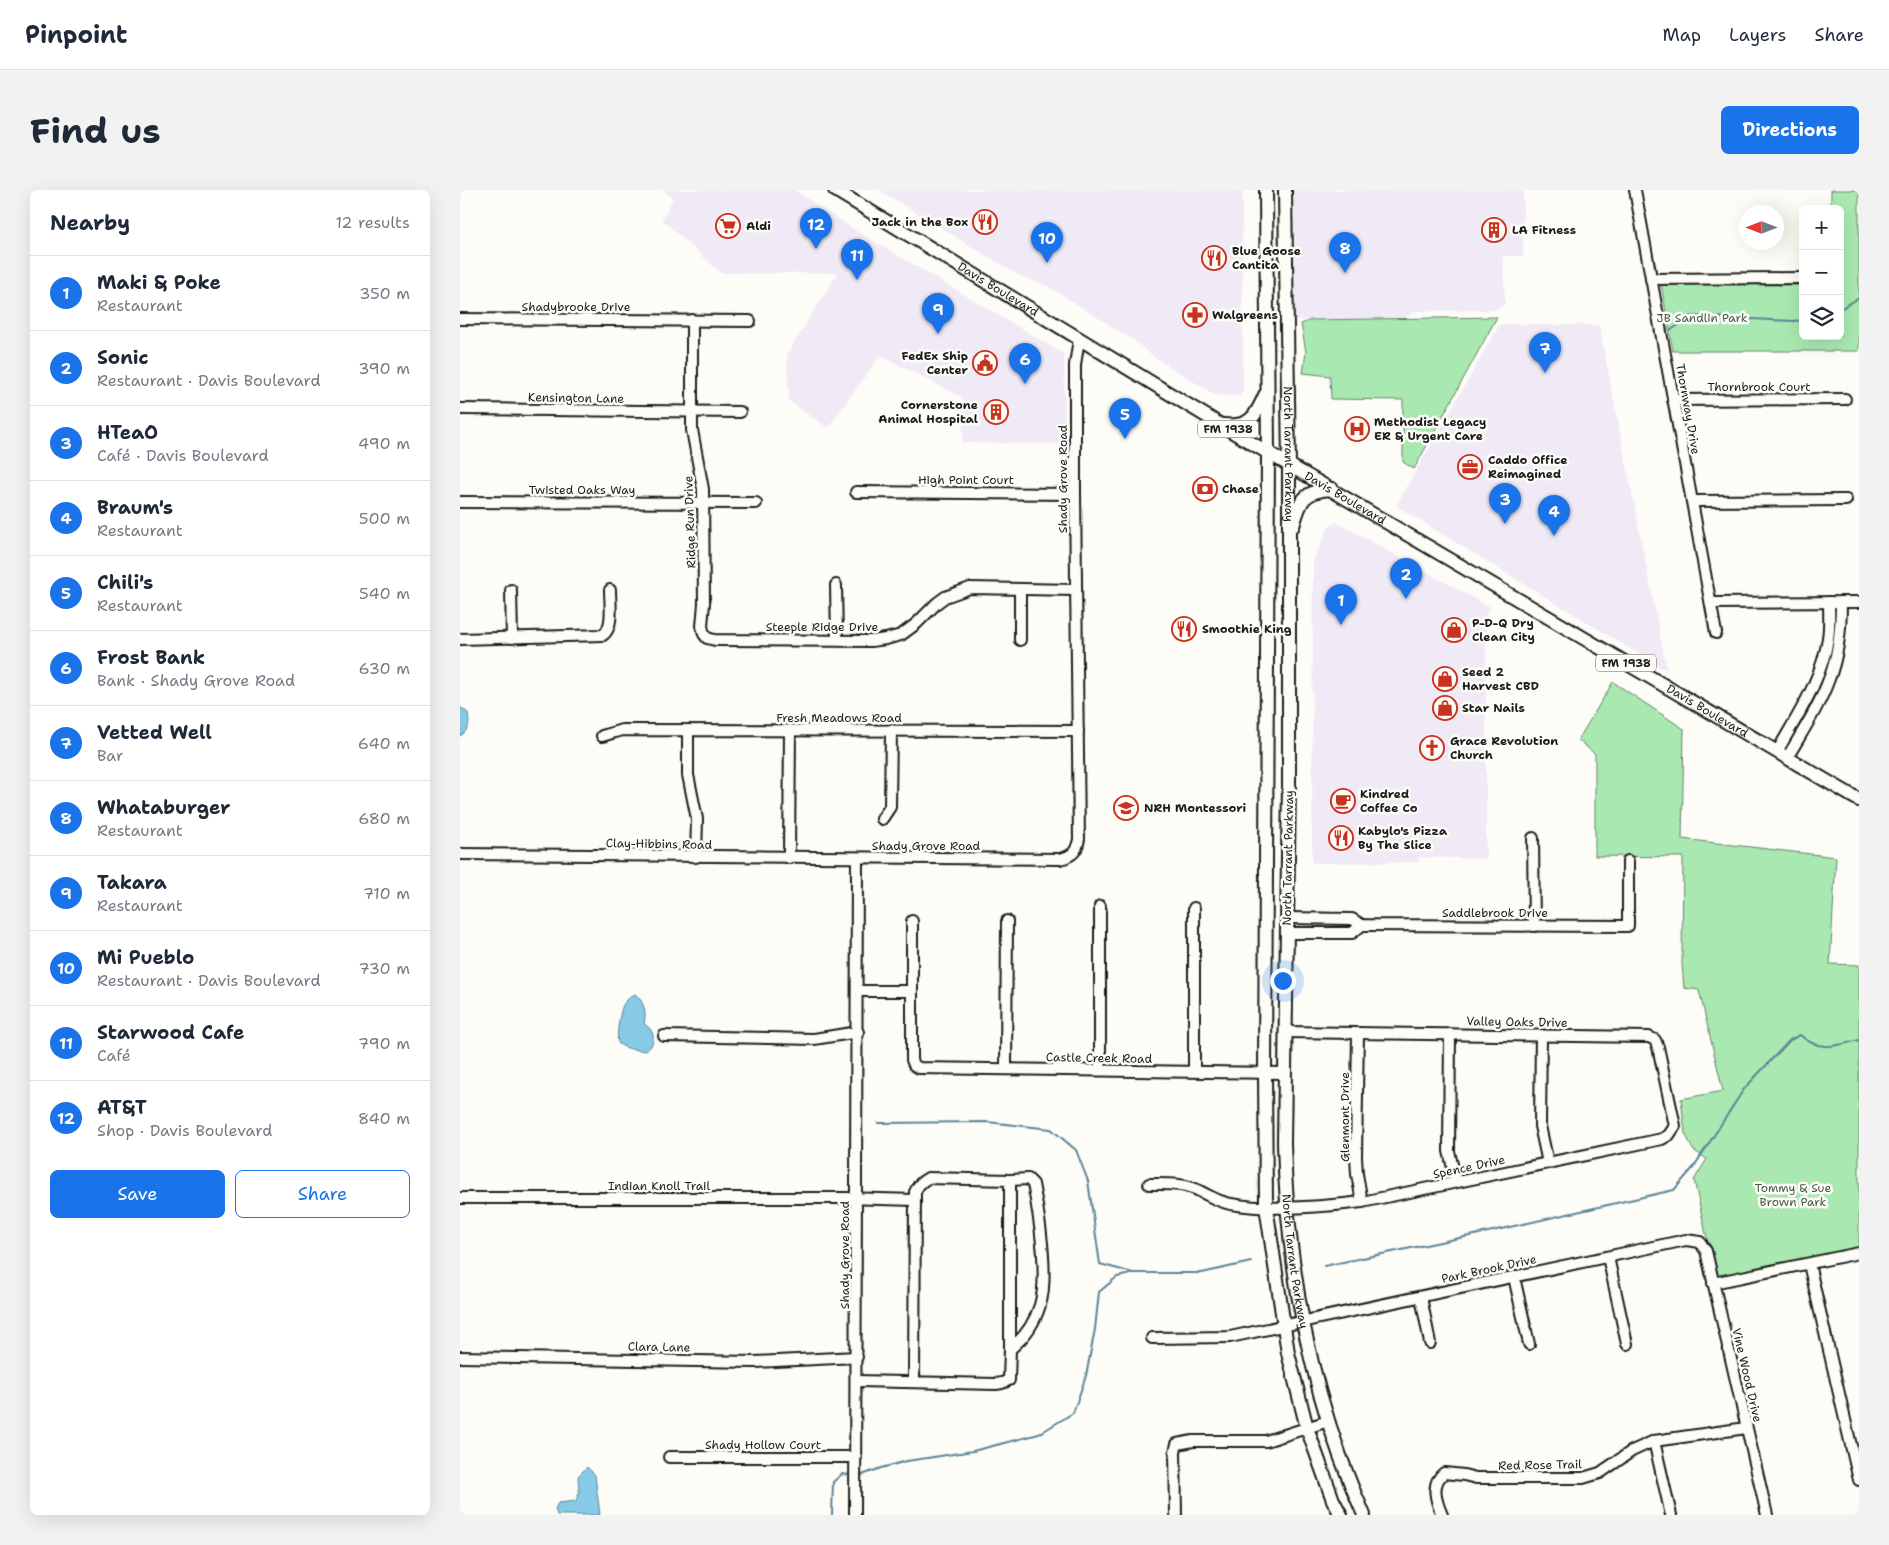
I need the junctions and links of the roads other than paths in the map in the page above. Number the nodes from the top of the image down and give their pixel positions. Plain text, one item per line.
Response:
1 (836, 190) edge
2 (1266, 190) edge
3 (1285, 190) edge
4 (1635, 190) edge
5 (1799, 278) edge
6 (1651, 279) junction
7 (460, 319) edge
8 (692, 320) junction
9 (750, 321) dead end
10 (1079, 339) junction
11 (1267, 390) junction
12 (1845, 399) dead end
13 (1674, 400) junction
14 (460, 409) edge
15 (691, 411) junction
16 (740, 412) dead end
17 (1221, 425) junction
18 (1268, 452) junction
19 (1289, 465) junction
20 (1332, 489) junction
21 (856, 492) dead end
22 (1075, 494) junction
23 (1846, 500) dead end
24 (1692, 501) junction
25 (460, 502) edge
26 (756, 503) dead end
27 (704, 504) junction
28 (1289, 538) junction
29 (836, 585) dead end
30 (511, 590) dead end
31 (610, 590) dead end
32 (1020, 590) junction
33 (1076, 590) junction
34 (1830, 602) junction
35 (1841, 602) junction
36 (1859, 602) edge
37 (1711, 603) junction
38 (1716, 633) dead end
39 (704, 634) joint
40 (512, 638) junction
41 (460, 639) edge
42 (836, 640) junction
43 (1020, 640) dead end
44 (688, 730) junction
45 (790, 730) junction
46 (891, 730) junction
47 (1078, 731) junction
48 (602, 736) dead end
49 (1782, 755) junction
50 (1266, 785) junction
51 (1289, 785) junction
52 (1859, 800) edge
53 (882, 819) dead end
54 (1533, 838) dead end
55 (460, 854) edge
56 (696, 857) junction
57 (789, 858) junction
58 (857, 858) junction
59 (1628, 861) dead end
60 (1100, 906) dead end
61 (1194, 908) dead end
62 (1287, 918) junction
63 (1331, 918) junction
64 (912, 921) dead end
65 (1007, 921) dead end
66 (1362, 925) junction
67 (1534, 926) junction
68 (1287, 933) junction
69 (1331, 933) junction
70 (1266, 961) junction
71 (912, 990) junction
72 (858, 991) junction
73 (858, 1032) junction
74 (1285, 1032) junction
75 (1358, 1033) junction
76 (1450, 1034) junction
77 (1541, 1035) junction
78 (664, 1036) dead end
79 (1006, 1069) junction
80 (1100, 1070) junction
81 (1194, 1071) junction
82 (1265, 1073) junction
83 (1285, 1073) junction
84 (1673, 1131) joint
85 (1548, 1163) junction
86 (1010, 1180) junction
87 (1456, 1182) junction
88 (1149, 1184) dead end
89 (460, 1198) edge
90 (857, 1199) junction
91 (915, 1200) junction
92 (1362, 1202) junction
93 (1266, 1206) junction
94 (1287, 1207) junction
95 (1700, 1242) joint
96 (1859, 1253) edge
97 (1608, 1257) junction
98 (1809, 1264) junction
99 (1514, 1277) junction
100 (1713, 1283) junction
101 (1421, 1296) junction
102 (1302, 1321) junction
103 (1283, 1325) junction
104 (1152, 1338) dead end
105 (1430, 1343) dead end
106 (1529, 1344) dead end
107 (1627, 1344) dead end
108 (1010, 1349) junction
109 (460, 1357) edge
110 (857, 1357) junction
111 (857, 1381) junction
112 (914, 1382) junction
113 (1328, 1421) junction
114 (1307, 1428) junction
115 (1746, 1428) junction
116 (1654, 1441) junction
117 (669, 1457) dead end
118 (856, 1457) junction
119 (1859, 1480) edge
120 (856, 1515) edge
121 (1176, 1515) edge
122 (1340, 1515) edge
123 (1364, 1515) edge
124 (1442, 1515) edge
125 (1671, 1515) edge
126 (1767, 1515) edge

1 - 10 main road, Davis Boulevard / FM 1938
2 - 11 main road, North Tarrant Parkway
3 - 19 main road, North Tarrant Parkway
4 - 6 street, Thornway Drive
5 - 6 street
6 - 13 street, Thornway Drive
7 - 8 street, Shadybrooke Drive
8 - 9 street, Shadybrooke Drive
8 - 15 street, Ridge Run Drive
10 - 17 main road, Davis Boulevard / FM 1938
10 - 22 street, Shady Grove Road
11 - 17 main road
11 - 18 main road, North Tarrant Parkway
12 - 13 street, Thornbrook Court
13 - 24 street, Thornway Drive
14 - 15 street, Kensington Lane
15 - 16 street, Kensington Lane
15 - 27 street, Ridge Run Drive
17 - 18 main road, Davis Boulevard / FM 1938
18 - 19 main road, Davis Boulevard / FM 1938
18 - 50 main road, North Tarrant Parkway
19 - 20 main road, Davis Boulevard / FM 1938
19 - 28 main road, North Tarrant Parkway
20 - 28 main road
20 - 49 main road, Davis Boulevard / FM 1938
21 - 22 street, High Point Court
22 - 33 street, Shady Grove Road
23 - 24 street
24 - 37 street, Thornway Drive
25 - 27 street, Twisted Oaks Way
26 - 27 street, Twisted Oaks Way
27 - 39 street, Ridge Run Drive
28 - 51 main road, North Tarrant Parkway
29 - 42 street
30 - 40 street
31 - 40 street
32 - 33 street, Steeple Ridge Drive
32 - 42 street, Steeple Ridge Drive
32 - 43 street
33 - 47 street, Shady Grove Road
34 - 35 street
34 - 37 street
34 - 49 street
35 - 36 street
35 - 49 street
37 - 38 street, Thornway Drive
39 - 42 street, Steeple Ridge Drive
40 - 41 street
44 - 45 street, Fresh Meadows Road
44 - 48 street, Fresh Meadows Road
44 - 56 street
45 - 46 street, Fresh Meadows Road
45 - 57 street
46 - 47 street, Fresh Meadows Road
46 - 53 street
47 - 58 street, Shady Grove Road
49 - 52 main road, Davis Boulevard / FM 1938
50 - 51 main road
50 - 70 main road, North Tarrant Parkway
51 - 62 main road, North Tarrant Parkway
54 - 67 street
55 - 56 street, Clay-Hibbins Road
56 - 57 street, Clay-Hibbins Road
57 - 58 street, Clay-Hibbins Road
58 - 72 street, Shady Grove Road
59 - 67 street, Saddlebrook Drive
60 - 80 street
61 - 81 street
62 - 63 street, Saddlebrook Drive
62 - 68 main road, North Tarrant Parkway
63 - 66 street, Saddlebrook Drive
63 - 69 street
64 - 71 street
65 - 79 street
66 - 67 street, Saddlebrook Drive
66 - 69 street, Saddlebrook Drive
68 - 69 street, Saddlebrook Drive
68 - 74 main road, North Tarrant Parkway
70 - 74 main road
70 - 82 main road, North Tarrant Parkway
71 - 72 street
71 - 79 street, Castle Creek Road
72 - 73 street, Shady Grove Road
73 - 78 street
73 - 90 street, Shady Grove Road
74 - 75 street, Valley Oaks Drive
74 - 83 main road, North Tarrant Parkway
75 - 76 street, Valley Oaks Drive
75 - 92 street, Glenmont Drive
76 - 77 street, Valley Oaks Drive
76 - 87 street
77 - 84 street, Valley Oaks Drive
77 - 85 street
79 - 80 street, Castle Creek Road
80 - 81 street, Castle Creek Road
81 - 82 street, Castle Creek Road
82 - 83 street, Castle Creek Road
82 - 93 main road, North Tarrant Parkway
83 - 94 main road, North Tarrant Parkway
84 - 85 street, Spence Drive
85 - 87 street, Spence Drive
86 - 91 street
86 - 108 street
86 - 108 street
87 - 92 street, Spence Drive
88 - 93 street, Spence Drive
89 - 90 street, Indian Knoll Trail
90 - 91 street, Indian Knoll Trail
90 - 110 street, Shady Grove Road
91 - 112 street
92 - 94 street, Spence Drive
93 - 94 street, Spence Drive
93 - 103 main road, North Tarrant Parkway
94 - 102 main road, North Tarrant Parkway
95 - 97 street, Park Brook Drive
95 - 100 street, Vine Wood Drive
96 - 98 street
97 - 99 street, Park Brook Drive
97 - 107 street
98 - 100 street
98 - 119 street
99 - 101 street, Park Brook Drive
99 - 106 street
100 - 115 street, Vine Wood Drive
101 - 102 street, Park Brook Drive
101 - 105 street
102 - 103 street, Park Brook Drive
102 - 113 main road, North Tarrant Parkway
103 - 104 street, Park Brook Drive
103 - 114 main road, North Tarrant Parkway
108 - 112 street
109 - 110 street, Clara Lane
110 - 111 street, Shady Grove Road
111 - 112 street
111 - 118 street, Shady Grove Road
113 - 114 street
113 - 123 main road, North Tarrant Parkway
114 - 121 street
114 - 122 main road, North Tarrant Parkway
115 - 116 street, Red Rose Trail
115 - 126 street, Vine Wood Drive
116 - 124 street, Red Rose Trail
116 - 125 street
117 - 118 street, Shady Hollow Court
118 - 120 street, Shady Grove Road

